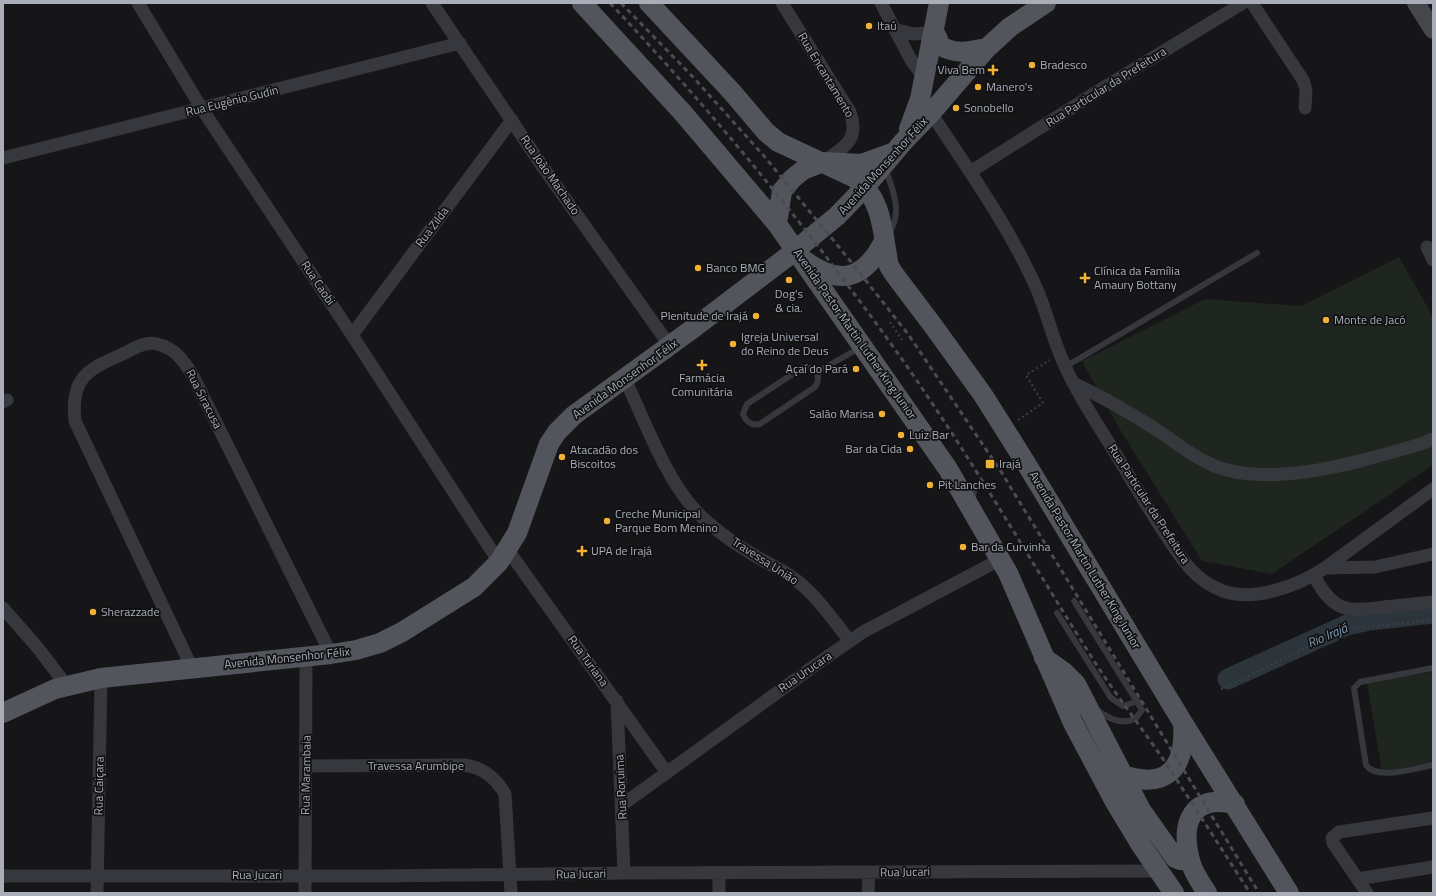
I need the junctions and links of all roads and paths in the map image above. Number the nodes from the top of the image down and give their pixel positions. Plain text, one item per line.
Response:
1 (138, 3) edge
2 (432, 3) edge
3 (582, 3) edge
4 (649, 3) edge
5 (782, 3) edge
6 (881, 3) edge
7 (939, 3) edge
8 (1046, 3) edge
9 (1243, 3) edge
10 (1252, 3) edge
11 (1416, 3) edge
12 (897, 30) junction
13 (1433, 30) edge
14 (937, 38) junction
15 (460, 43) junction
16 (987, 48) junction
17 (924, 78) junction
18 (1305, 108) dead end
19 (202, 109) junction
20 (930, 113) junction
21 (512, 120) junction
22 (893, 153) junction
23 (3, 158) edge
24 (823, 162) junction
25 (970, 172) junction
26 (866, 186) junction
27 (777, 224) junction
28 (884, 241) junction
29 (1427, 247) dead end
30 (1257, 253) dead end
31 (799, 254) junction
32 (1433, 260) edge
33 (890, 322) dead end
34 (352, 335) junction
35 (902, 340) dead end
36 (670, 346) junction
37 (863, 346) junction
38 (1060, 355) junction
39 (1065, 367) junction
40 (817, 372) junction
41 (624, 378) junction
42 (1073, 383) junction
43 (1007, 432) junction
44 (1433, 438) edge
45 (975, 487) dead end
46 (1433, 489) edge
47 (972, 508) junction
48 (1433, 554) edge
49 (503, 556) junction
50 (1001, 559) junction
51 (1325, 568) junction
52 (1314, 576) junction
53 (1074, 601) dead end
54 (1433, 602) edge
55 (3, 608) edge
56 (1057, 613) dead end
57 (1433, 620) edge
58 (1342, 621) dead end
59 (1346, 629) junction
60 (850, 641) junction
61 (331, 654) junction
62 (306, 657) junction
63 (1044, 658) junction
64 (192, 668) junction
65 (1433, 668) edge
66 (100, 678) junction
67 (66, 685) junction
68 (1221, 689) dead end
69 (1085, 700) junction
70 (617, 701) junction
71 (1138, 701) junction
72 (3, 713) edge
73 (1183, 723) junction
74 (1433, 765) edge
75 (306, 766) junction
76 (667, 773) junction
77 (1123, 775) junction
78 (1235, 804) junction
79 (622, 805) junction
80 (1433, 818) edge
81 (1189, 860) junction
82 (1433, 868) edge
83 (1159, 871) junction
84 (719, 872) junction
85 (624, 873) junction
86 (869, 873) junction
87 (97, 875) junction
88 (305, 875) junction
89 (511, 875) junction
90 (3, 876) edge
91 (1357, 879) junction
92 (97, 893) edge
93 (305, 893) edge
94 (511, 893) edge
95 (719, 893) edge
96 (868, 893) edge
97 (1174, 893) edge
98 (1206, 893) edge
99 (1289, 893) edge
100 (1367, 893) edge

1 - 19 street, Rua Caobi
2 - 15 street, Rua João Machado
3 - 27 main road, Avenida Pastor Martin Luther King Junior
4 - 24 main road, Avenida Pastor Martin Luther King Junior
5 - 24 street, Rua Encantamento
6 - 12 street
7 - 14 main road
8 - 16 main road, Avenida Monsenhor Félix
9 - 25 street, Rua Particular da Prefeitura
10 - 18 street
11 - 13 street
12 - 14 street
12 - 17 street
14 - 16 main road
14 - 17 main road
14 - 20 main road
15 - 19 street, Rua Eugênio Gudin
15 - 21 street, Rua João Machado
16 - 20 main road, Avenida Monsenhor Félix
17 - 22 main road
19 - 23 street, Rua Eugênio Gudin
19 - 34 street, Rua Caobi
20 - 22 main road, Avenida Monsenhor Félix
20 - 25 street, Rua Particular da Prefeitura
21 - 34 street, Rua Zilda
21 - 36 street, Rua João Machado
22 - 24 main road
22 - 26 main road, Avenida Monsenhor Félix
22 - 28 lane
24 - 26 main road, Avenida Pastor Martin Luther King Junior
24 - 27 main road
25 - 38 street, Rua Particular da Prefeitura
26 - 28 main road, Avenida Pastor Martin Luther King Junior
26 - 31 main road, Avenida Monsenhor Félix
27 - 31 main road, Avenida Pastor Martin Luther King Junior
28 - 31 main road
28 - 43 main road, Avenida Pastor Martin Luther King Junior
29 - 32 street
30 - 39 lane
31 - 36 main road, Avenida Monsenhor Félix
31 - 37 main road, Avenida Pastor Martin Luther King Junior
33 - 35 path
34 - 49 street, Rua Caobi
36 - 41 main road, Avenida Monsenhor Félix
37 - 40 lane
37 - 47 main road, Avenida Pastor Martin Luther King Junior
38 - 39 street, Rua Particular da Prefeitura
38 - 43 path
39 - 42 street, Rua Particular da Prefeitura
40 - 40 lane
41 - 49 main road, Avenida Monsenhor Félix
41 - 60 street, Travessa União
42 - 44 street
42 - 52 street, Rua Particular da Prefeitura
43 - 73 main road, Avenida Pastor Martin Luther King Junior
45 - 47 lane
46 - 51 street, Rua Particular da Prefeitura
47 - 50 main road, Avenida Pastor Martin Luther King Junior
48 - 51 street
49 - 61 main road, Avenida Monsenhor Félix
49 - 70 street, Rua Turiana
50 - 60 street, Rua Urucara
50 - 63 main road, Avenida Pastor Martin Luther King Junior
51 - 52 street, Rua Particular da Prefeitura
52 - 54 street
53 - 71 lane
55 - 67 street
56 - 71 lane
57 - 59 path
58 - 59 path
59 - 68 path
60 - 76 street, Rua Urucara
61 - 62 main road, Avenida Monsenhor Félix
61 - 64 street, Rua Siracusa
62 - 64 main road, Avenida Monsenhor Félix
62 - 75 street, Rua Marambaia
63 - 69 main road
63 - 83 main road, Avenida Pastor Martin Luther King Junior
64 - 66 main road, Avenida Monsenhor Félix
65 - 74 lane
66 - 67 main road, Avenida Monsenhor Félix
66 - 87 street, Rua Caiçara
67 - 72 main road, Avenida Monsenhor Félix
69 - 71 lane
69 - 77 main road
70 - 76 street, Rua Turiana
70 - 79 street, Rua Roruima
73 - 77 main road
73 - 78 main road, Avenida Pastor Martin Luther King Junior
75 - 88 street, Rua Marambaia
75 - 89 street, Travessa Arumbipe
76 - 79 street, Rua Urucara
77 - 81 main road
78 - 81 main road
78 - 99 main road, Avenida Pastor Martin Luther King Junior
79 - 85 street, Rua Roruima
80 - 91 street
81 - 98 main road
82 - 91 street
83 - 86 street, Rua Jucari
83 - 97 main road, Avenida Pastor Martin Luther King Junior
84 - 85 street, Rua Jucari
84 - 86 street, Rua Jucari
84 - 95 street
85 - 89 street, Rua Jucari
86 - 96 street
87 - 88 street, Rua Jucari
87 - 90 street, Rua Jucari
87 - 92 street, Rua Caiçara
88 - 89 street, Rua Jucari
88 - 93 street, Rua Marambaia
89 - 94 street, Travessa Arumbipe
91 - 100 street

